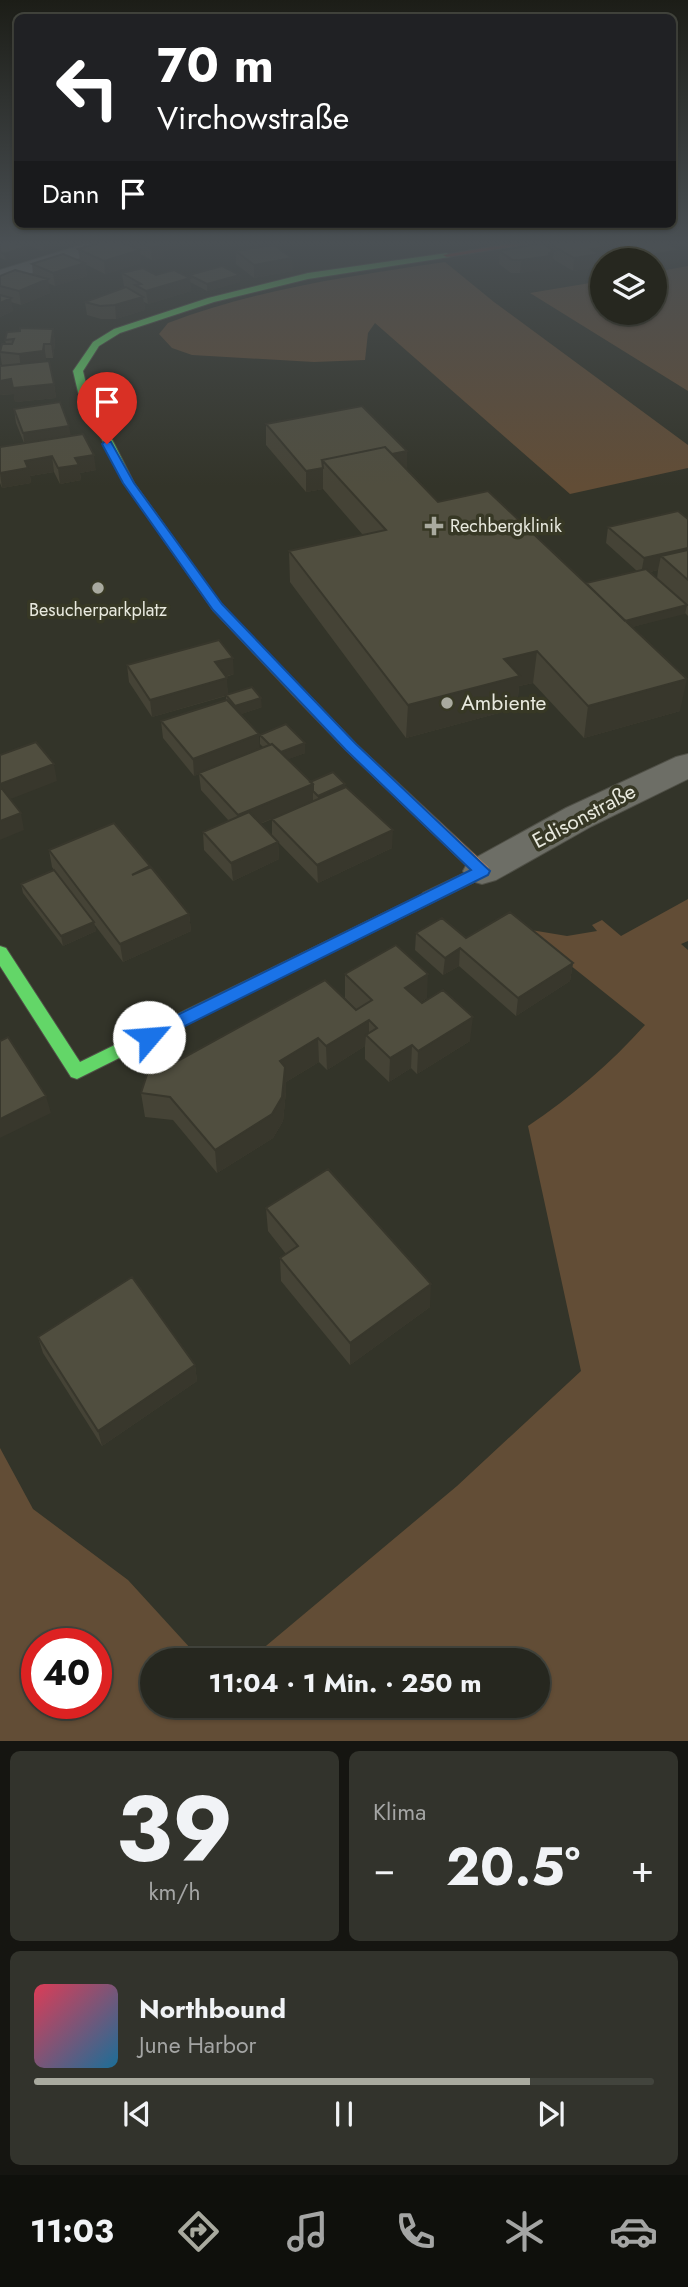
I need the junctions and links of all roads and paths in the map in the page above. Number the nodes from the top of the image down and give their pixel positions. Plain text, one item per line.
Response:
1 (141, 323) edge
2 (688, 765) edge
3 (482, 871) junction
4 (0, 952) edge

1 - 3 street
2 - 3 street, Edisonstraße
3 - 4 street

